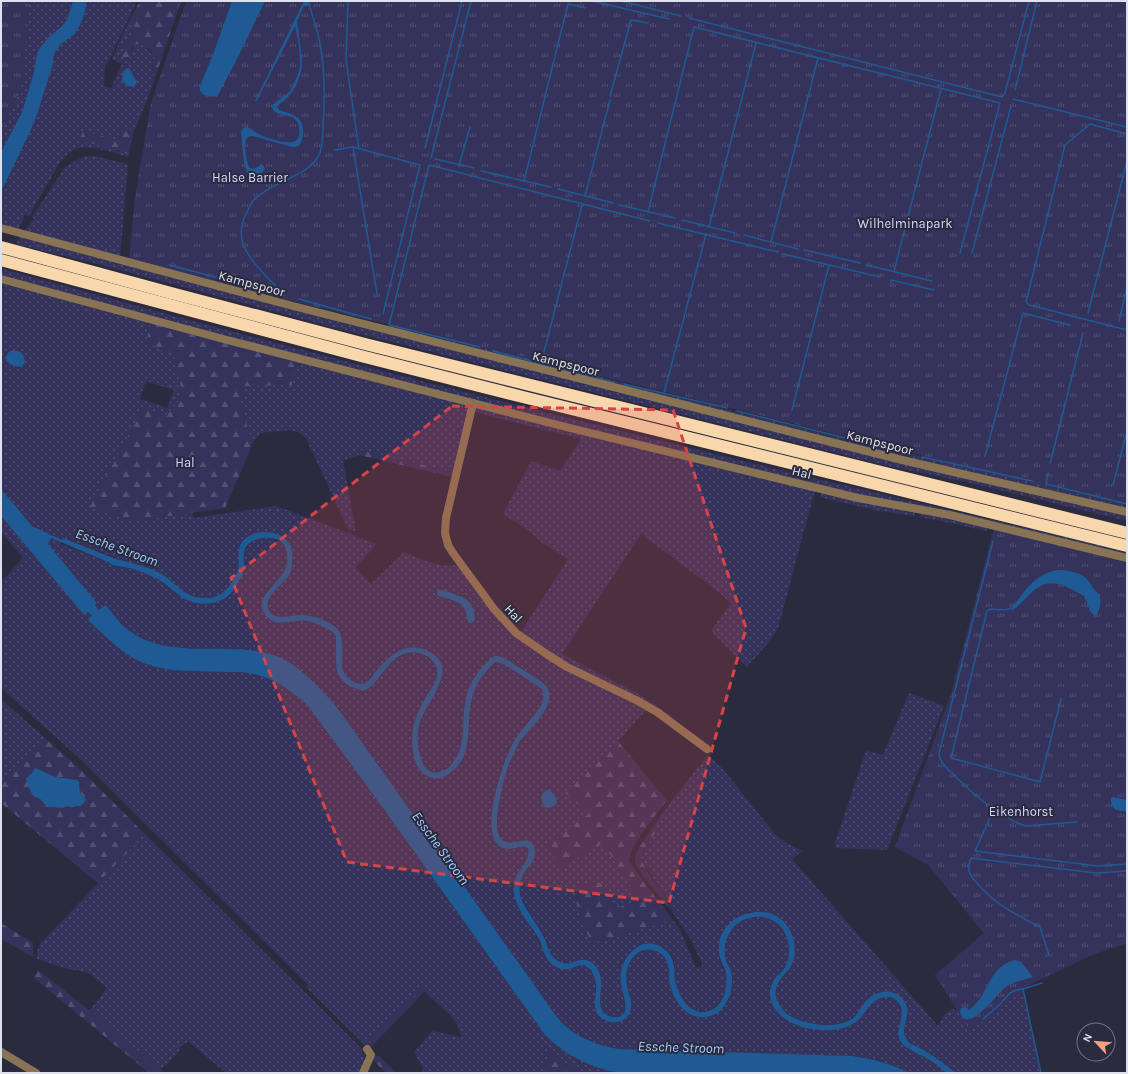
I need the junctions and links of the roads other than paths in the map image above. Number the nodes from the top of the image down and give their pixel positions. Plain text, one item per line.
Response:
1 (1, 228) edge
2 (1, 247) edge
3 (1, 260) edge
4 (1, 279) edge
5 (473, 403) junction
6 (1127, 512) edge
7 (1127, 533) edge
8 (1127, 546) edge
9 (1127, 558) edge
10 (708, 749) dead end
11 (367, 1050) dead end
12 (1, 1052) edge
13 (36, 1073) edge
14 (363, 1073) edge

1 - 6 street, Kampspoor
2 - 7 highway
3 - 8 highway
4 - 5 street, Hal
5 - 9 street, Hal
5 - 10 street, Hal
11 - 14 street
12 - 13 street

